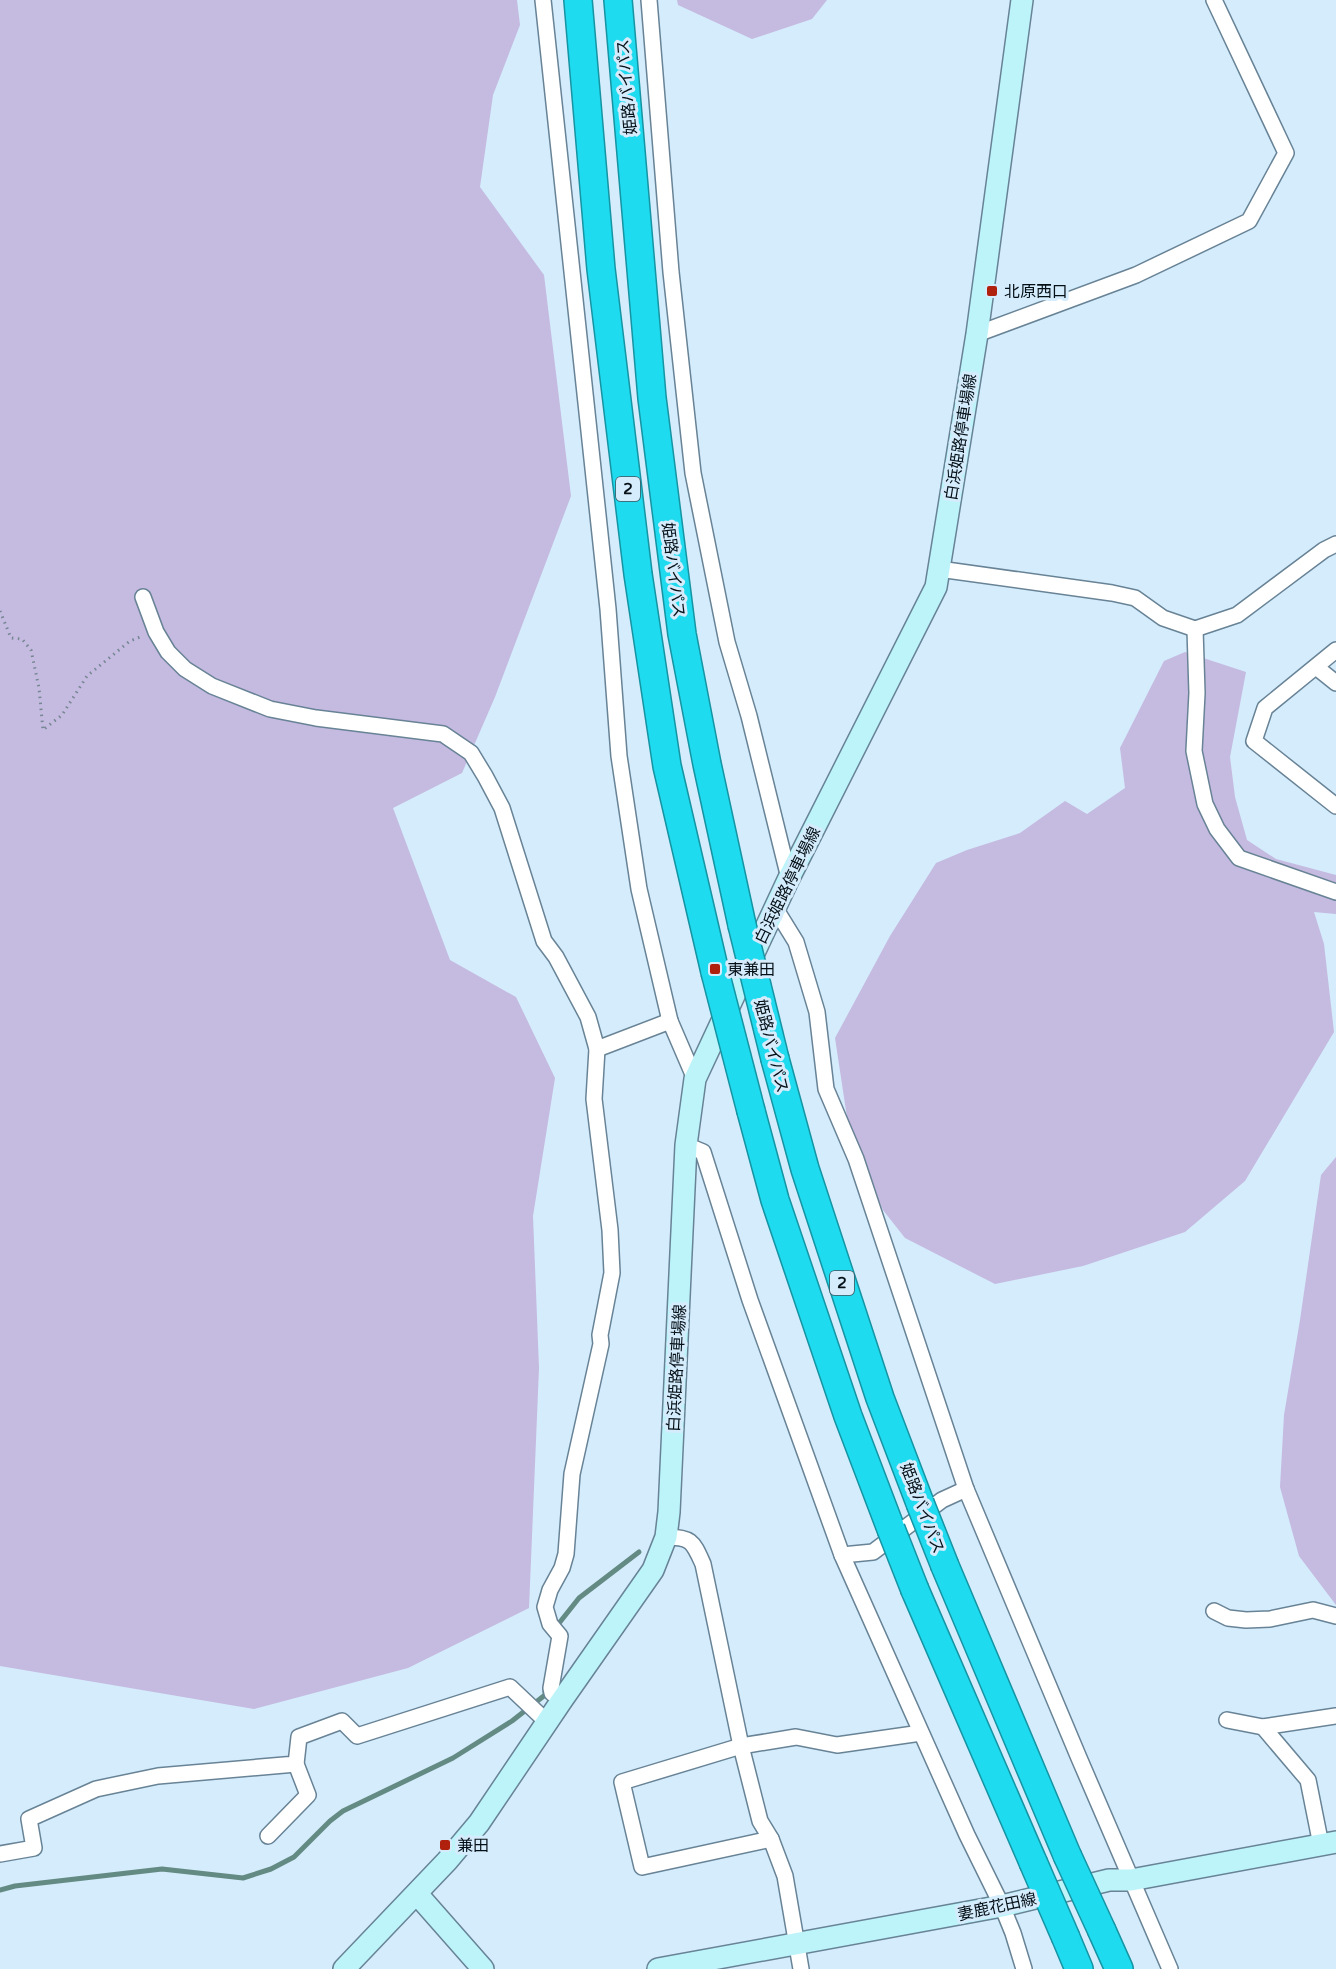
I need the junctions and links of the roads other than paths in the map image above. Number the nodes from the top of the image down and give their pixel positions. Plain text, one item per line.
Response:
1 (543, 0) edge
2 (578, 0) edge
3 (618, 0) edge
4 (649, 0) edge
5 (1022, 0) edge
6 (1214, 0) edge
7 (977, 334) junction
8 (1336, 544) edge
9 (939, 569) junction
10 (143, 597) dead end
11 (1195, 629) junction
12 (1336, 650) edge
13 (1316, 667) junction
14 (1336, 683) edge
15 (1336, 806) edge
16 (789, 878) junction
17 (1336, 892) edge
18 (775, 908) junction
19 (670, 1021) junction
20 (597, 1049) junction
21 (695, 1079) junction
22 (686, 1146) junction
23 (966, 1489) junction
24 (666, 1537) junction
25 (842, 1555) junction
26 (1214, 1611) dead end
27 (1336, 1616) edge
28 (561, 1700) junction
29 (536, 1711) junction
30 (1336, 1716) edge
31 (1227, 1720) dead end
32 (1263, 1727) junction
33 (921, 1732) junction
34 (741, 1746) junction
35 (296, 1764) junction
36 (268, 1836) dead end
37 (771, 1839) junction
38 (1328, 1843) edge
39 (0, 1854) edge
40 (1131, 1880) junction
41 (417, 1894) junction
42 (1002, 1906) junction
43 (797, 1944) junction
44 (344, 1969) edge
45 (483, 1969) edge
46 (658, 1969) edge
47 (801, 1969) edge
48 (1024, 1969) edge
49 (1079, 1969) edge
50 (1119, 1969) edge
51 (1170, 1969) edge

1 - 19 street
2 - 49 highway, 2, bridge
3 - 50 highway, 姫路バイパス / 2, bridge
4 - 16 street
5 - 7 main road, 白浜姫路停車場線
6 - 7 street
7 - 9 main road, 白浜姫路停車場線
8 - 11 street
9 - 11 street
9 - 16 main road, 白浜姫路停車場線
10 - 20 street
11 - 17 street
12 - 13 street
13 - 14 street
13 - 15 street
16 - 18 main road, 白浜姫路停車場線
18 - 21 main road, 白浜姫路停車場線
18 - 23 street
19 - 20 street
19 - 21 street
20 - 28 street
21 - 22 main road, 白浜姫路停車場線
22 - 24 main road, 白浜姫路停車場線
22 - 25 street
23 - 25 street
23 - 40 street
24 - 28 main road, 白浜姫路停車場線
24 - 34 street
25 - 33 street
26 - 27 street
28 - 29 main road, 白浜姫路停車場線
29 - 35 street
29 - 41 main road, 白浜姫路停車場線
30 - 32 street
31 - 32 street
32 - 38 street
33 - 34 street
33 - 42 street
34 - 37 street
34 - 37 street
35 - 36 street
35 - 39 street
37 - 43 street
38 - 40 main road, 妻鹿花田線
40 - 42 main road, 妻鹿花田線
40 - 51 street
41 - 44 main road, 白浜姫路停車場線
41 - 45 main road
42 - 43 main road, 妻鹿花田線
42 - 48 street
43 - 46 main road, 妻鹿花田線
43 - 47 street

